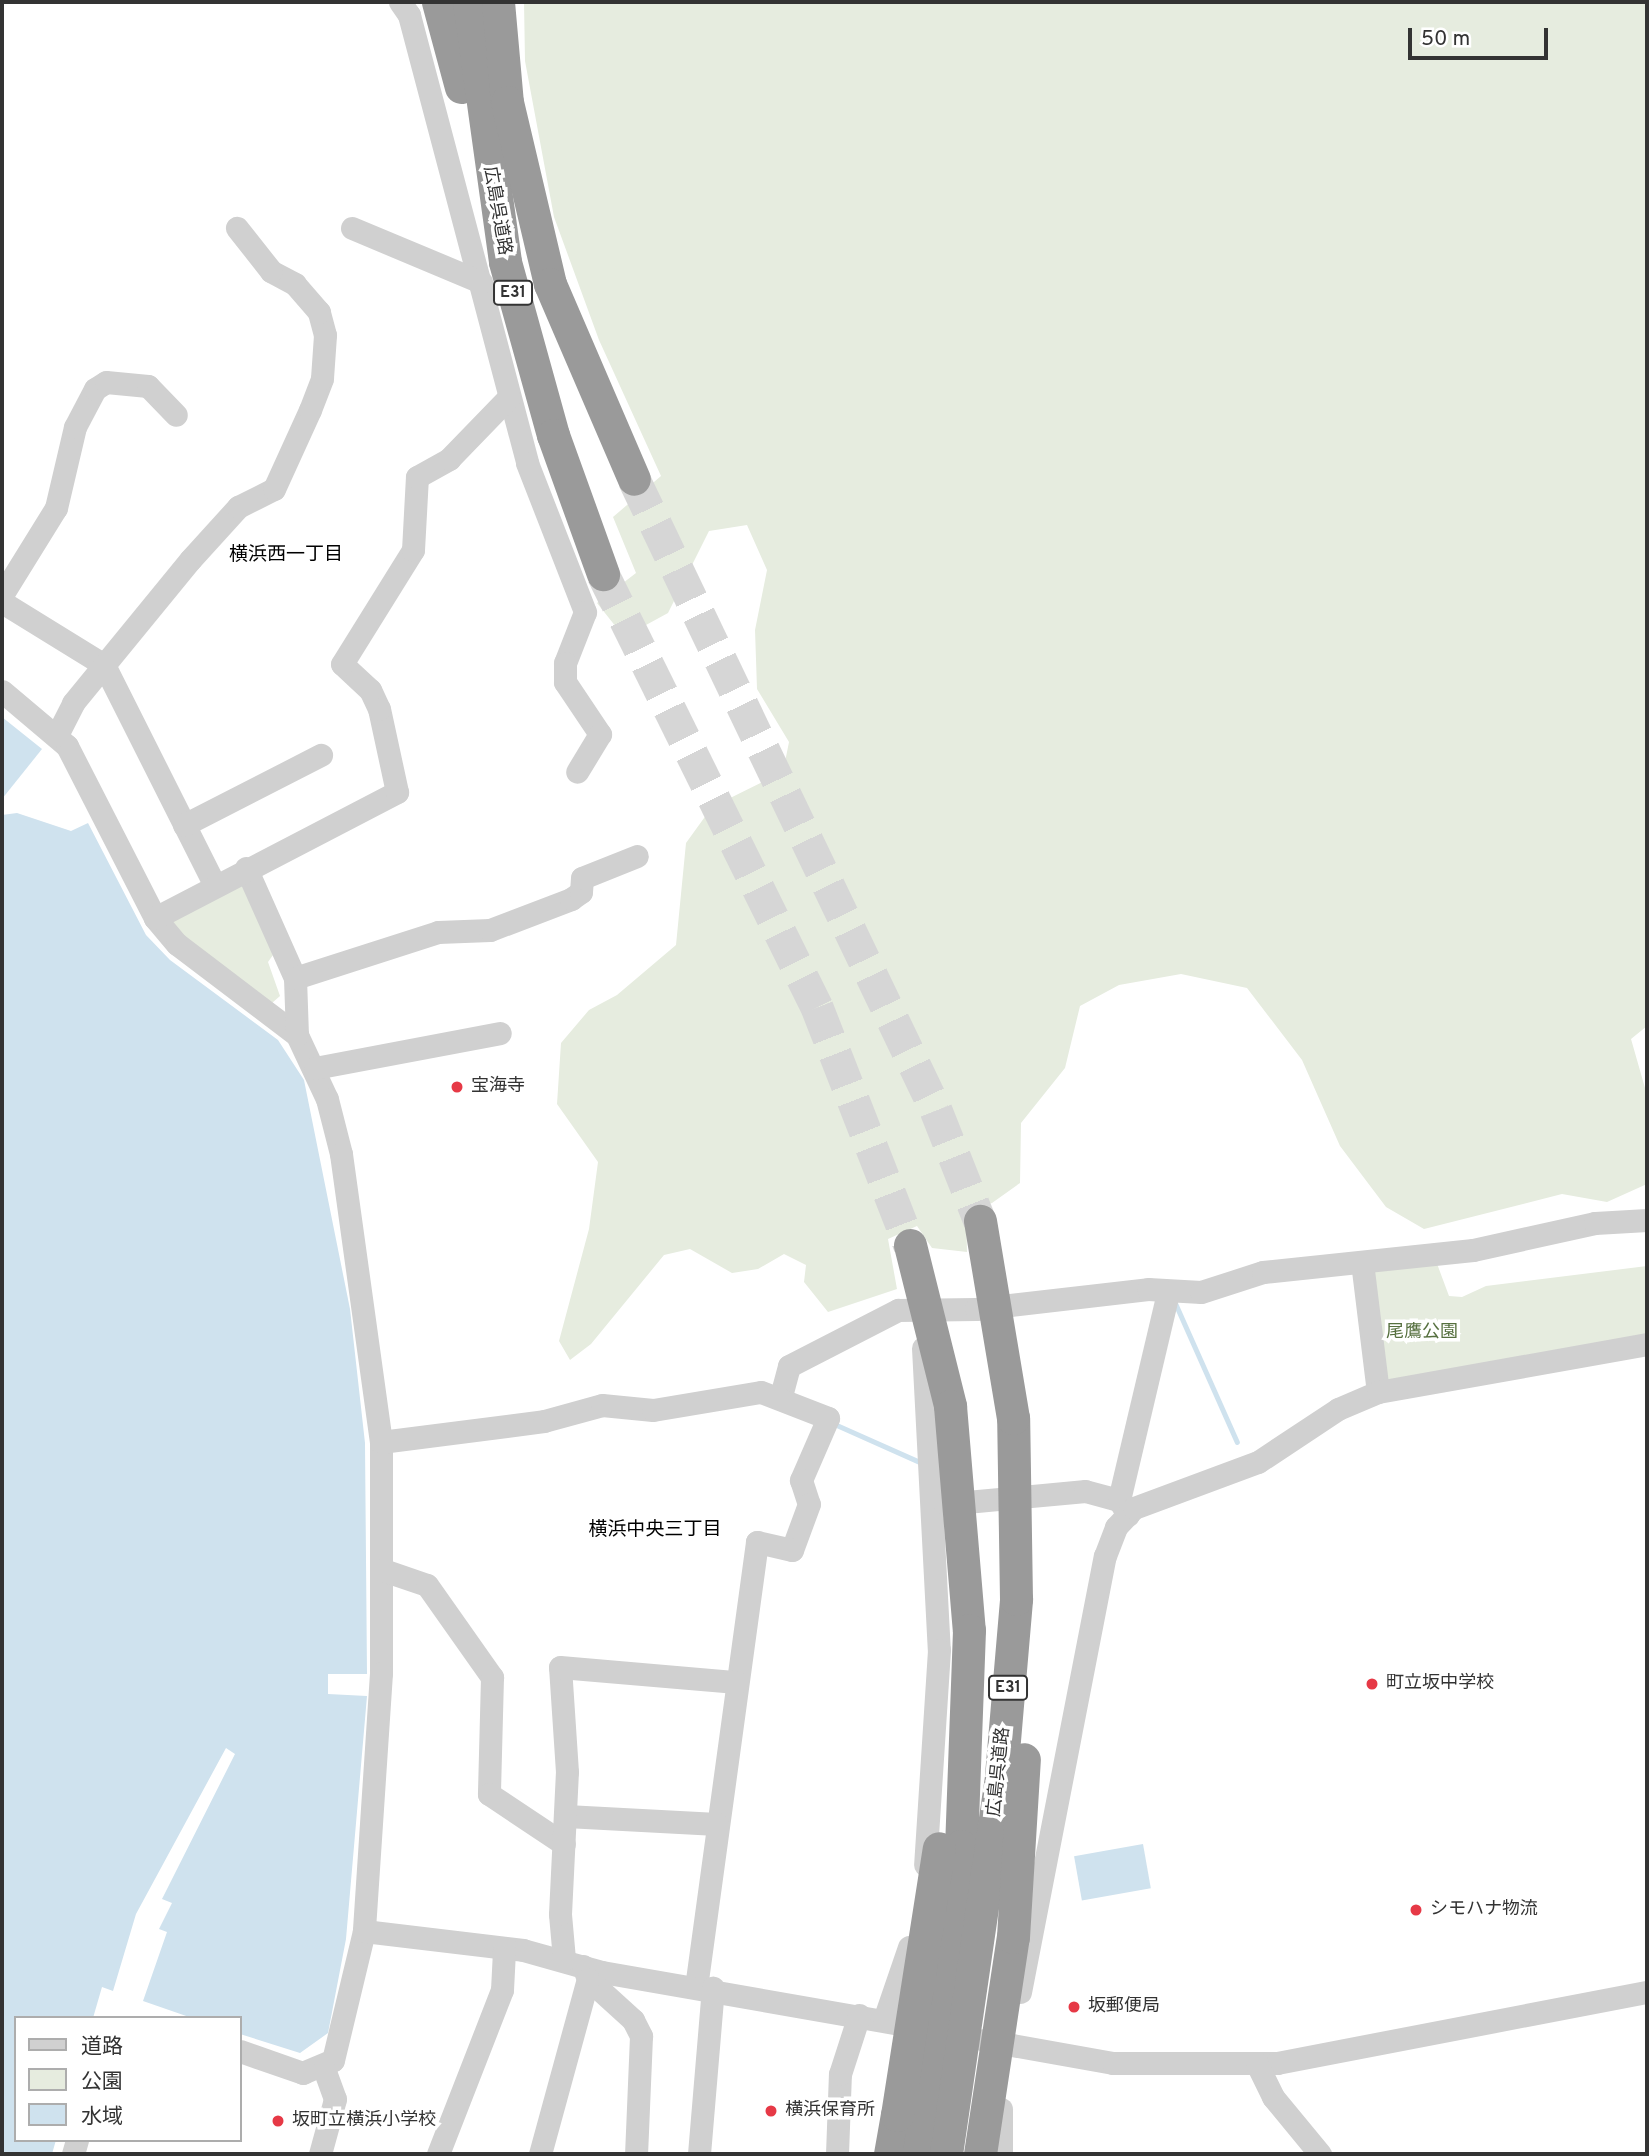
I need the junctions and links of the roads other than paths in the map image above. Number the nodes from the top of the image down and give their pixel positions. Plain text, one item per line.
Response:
1 (400, 2) edge
2 (438, 2) edge
3 (469, 2) edge
4 (498, 2) edge
5 (237, 228) dead end
6 (352, 228) dead end
7 (493, 272) junction
8 (509, 397) junction
9 (176, 415) dead end
10 (634, 479) tunnel mouth
11 (603, 574) tunnel mouth
12 (2, 595) edge
13 (2, 602) edge
14 (104, 664) junction
15 (2, 691) edge
16 (57, 735) junction
17 (321, 755) dead end
18 (577, 772) dead end
19 (184, 825) junction
20 (637, 856) dead end
21 (246, 868) junction
22 (214, 884) junction
23 (155, 918) junction
24 (295, 978) junction
25 (500, 1033) dead end
26 (297, 1035) junction
27 (316, 1068) junction
28 (1647, 1220) edge
29 (980, 1221) tunnel mouth
30 (910, 1245) tunnel mouth
31 (1362, 1262) junction
32 (1168, 1293) junction
33 (927, 1322) junction
34 (1647, 1343) edge
35 (1378, 1392) junction
36 (781, 1396) junction
37 (1013, 1418) junction
38 (381, 1442) junction
39 (930, 1506) junction
40 (1123, 1507) junction
41 (383, 1570) junction
42 (736, 1682) junction
43 (566, 1816) junction
44 (717, 1824) junction
45 (565, 1844) junction
46 (364, 1931) junction
47 (504, 1950) junction
48 (578, 1968) junction
49 (704, 1987) junction
50 (1647, 1992) edge
51 (859, 2015) junction
52 (884, 2020) junction
53 (1010, 2045) junction
54 (242, 2052) edge
55 (1257, 2064) junction
56 (324, 2069) junction
57 (327, 2153) edge
58 (438, 2154) edge
59 (540, 2154) edge
60 (636, 2154) edge
61 (699, 2154) edge
62 (837, 2154) edge
63 (890, 2154) edge
64 (919, 2154) edge
65 (946, 2154) edge
66 (980, 2154) edge
67 (1001, 2154) edge
68 (1320, 2154) edge

1 - 7 street
2 - 7 highway
3 - 7 highway, 広島呉道路 / E31
4 - 10 highway, 広島呉道路 / E31
5 - 14 street
6 - 7 street
7 - 8 street
7 - 11 highway, 広島呉道路 / E31
8 - 18 street
8 - 21 street
9 - 12 street
13 - 14 street
14 - 16 street
14 - 19 street
15 - 16 street
16 - 23 street
17 - 19 street
19 - 22 street
20 - 24 street
21 - 22 street
21 - 24 street
22 - 23 street
23 - 26 street
24 - 26 street
25 - 27 street
26 - 27 street
27 - 38 street
28 - 31 street
29 - 37 highway, 広島呉道路 / E31, bridge
30 - 33 highway, 広島呉道路 / E31, bridge
31 - 32 street
31 - 35 street
32 - 33 street
32 - 40 street
33 - 36 street
33 - 39 street
33 - 63 highway, bridge
33 - 64 highway, 広島呉道路 / E31, bridge
34 - 35 street
35 - 40 street
36 - 38 street
36 - 42 street
37 - 65 highway, 広島呉道路 / E31, bridge
37 - 66 highway, bridge
38 - 41 street
39 - 40 street
39 - 52 street
40 - 53 street
41 - 45 street
41 - 46 street
42 - 43 street
42 - 44 street
43 - 44 street
43 - 45 street
44 - 49 street
45 - 48 street
46 - 47 street
46 - 56 street
47 - 48 street
47 - 58 street
48 - 49 street
48 - 59 street
48 - 60 street
49 - 51 street
49 - 61 street
50 - 55 street
51 - 52 street
51 - 62 street
52 - 53 street
53 - 55 street
53 - 67 street
54 - 56 street
55 - 68 street
56 - 57 street

